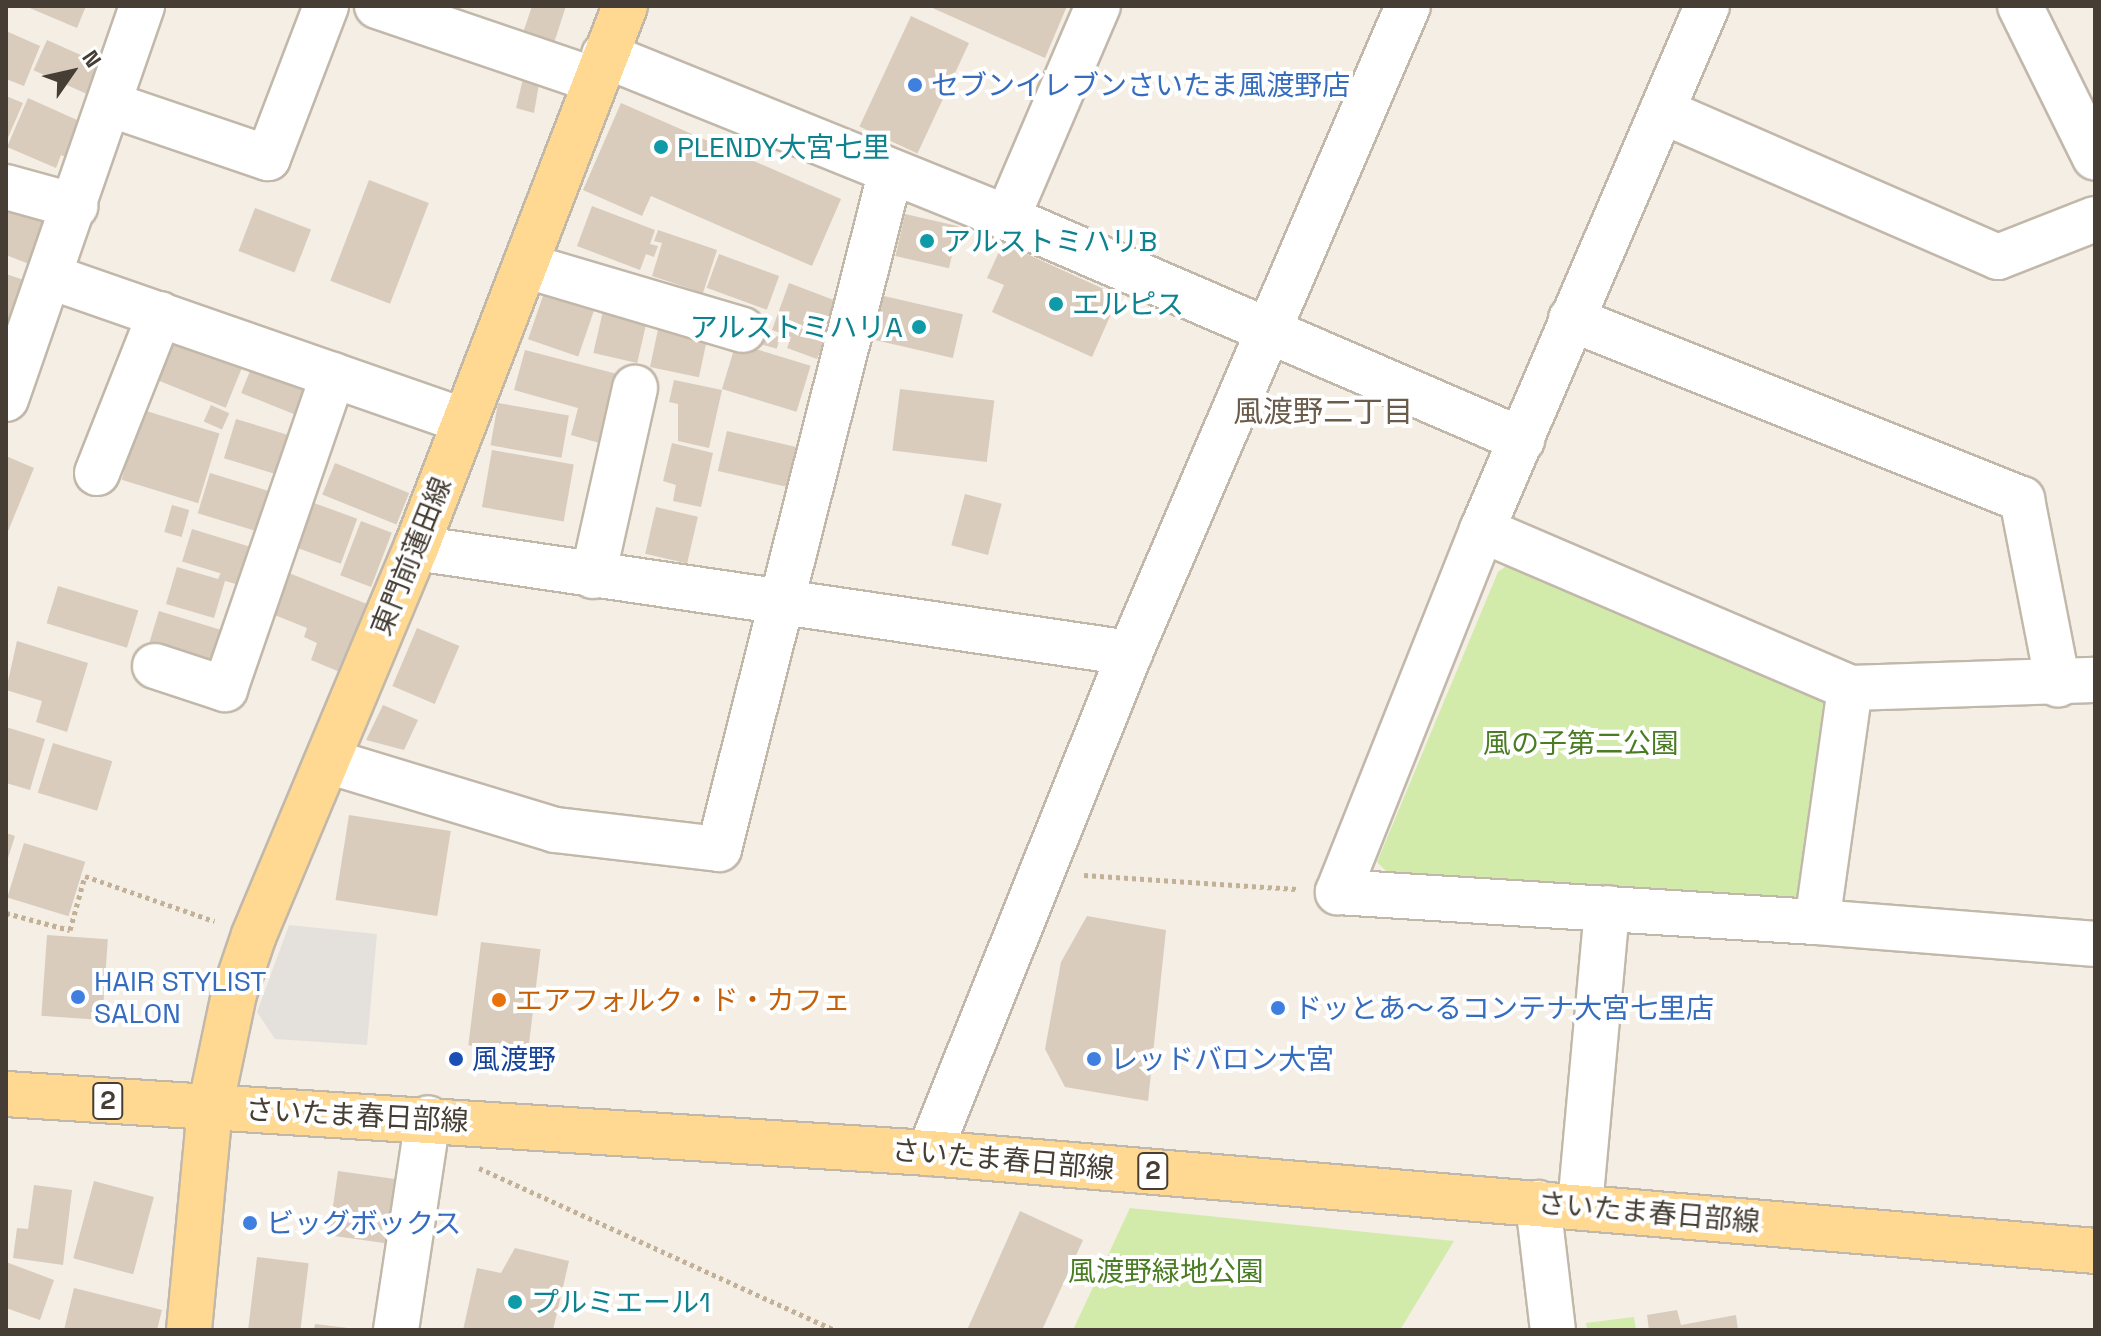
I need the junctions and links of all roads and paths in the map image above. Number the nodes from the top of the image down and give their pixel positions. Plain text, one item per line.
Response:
1 (142, 6) edge
2 (326, 6) edge
3 (377, 6) edge
4 (625, 6) edge
5 (1098, 6) edge
6 (1408, 6) edge
7 (1707, 6) edge
8 (2020, 6) edge
9 (599, 67) junction
10 (109, 104) junction
11 (1662, 111) junction
12 (2092, 145) edge
13 (890, 174) junction
14 (6, 187) edge
15 (75, 206) junction
16 (1007, 218) junction
17 (2095, 219) edge
18 (527, 266) junction
19 (51, 277) junction
20 (160, 314) junction
21 (1571, 319) junction
22 (743, 330) dead end
23 (1266, 332) junction
24 (333, 375) junction
25 (635, 388) dead end
26 (6, 399) edge
27 (465, 421) junction
28 (1522, 440) junction
29 (97, 473) dead end
30 (1482, 530) junction
31 (416, 548) junction
32 (593, 576) junction
33 (784, 600) junction
34 (1130, 653) junction
35 (155, 666) dead end
36 (2077, 683) edge
37 (1850, 688) junction
38 (328, 761) junction
39 (1041, 872) junction
40 (1338, 892) junction
41 (1607, 908) junction
42 (6, 913) edge
43 (1817, 922) junction
44 (254, 935) junction
45 (2095, 944) edge
46 (6, 1094) edge
47 (210, 1108) junction
48 (426, 1131) junction
49 (929, 1153) junction
50 (1559, 1204) junction
51 (2095, 1251) edge
52 (189, 1330) edge
53 (396, 1330) edge
54 (835, 1330) edge
55 (1553, 1330) edge

1 - 10 street
2 - 10 street
3 - 9 street
4 - 9 main road, 東門前蓮田線
5 - 16 street
6 - 23 street
7 - 11 street
8 - 12 street
9 - 13 street
9 - 18 main road, 東門前蓮田線
10 - 15 street
11 - 17 street
11 - 21 street
13 - 16 street
13 - 33 street
14 - 15 street
15 - 19 street
16 - 23 street
18 - 22 street
18 - 27 main road, 東門前蓮田線
19 - 20 street
19 - 26 street
20 - 24 street
20 - 29 street
21 - 28 street
21 - 36 street
23 - 28 street
23 - 34 street
24 - 27 street
24 - 35 street
25 - 32 street
27 - 31 main road, 東門前蓮田線
28 - 30 street
30 - 37 street
30 - 40 street
31 - 32 street
31 - 38 main road, 東門前蓮田線
32 - 33 street
33 - 34 street
33 - 38 street
34 - 39 street
36 - 37 street
37 - 43 street
38 - 44 main road, 東門前蓮田線
39 - 40 path
39 - 49 street
40 - 41 street
41 - 43 street
41 - 50 street
42 - 44 path
43 - 45 street
44 - 47 main road, 東門前蓮田線
46 - 47 main road, さいたま春日部線 / 2
47 - 48 main road, さいたま春日部線 / 2
47 - 52 main road, 東門前蓮田線
48 - 49 main road, さいたま春日部線 / 2
48 - 53 street
48 - 54 path
49 - 50 main road, さいたま春日部線 / 2
50 - 51 main road, さいたま春日部線 / 2
50 - 55 street

